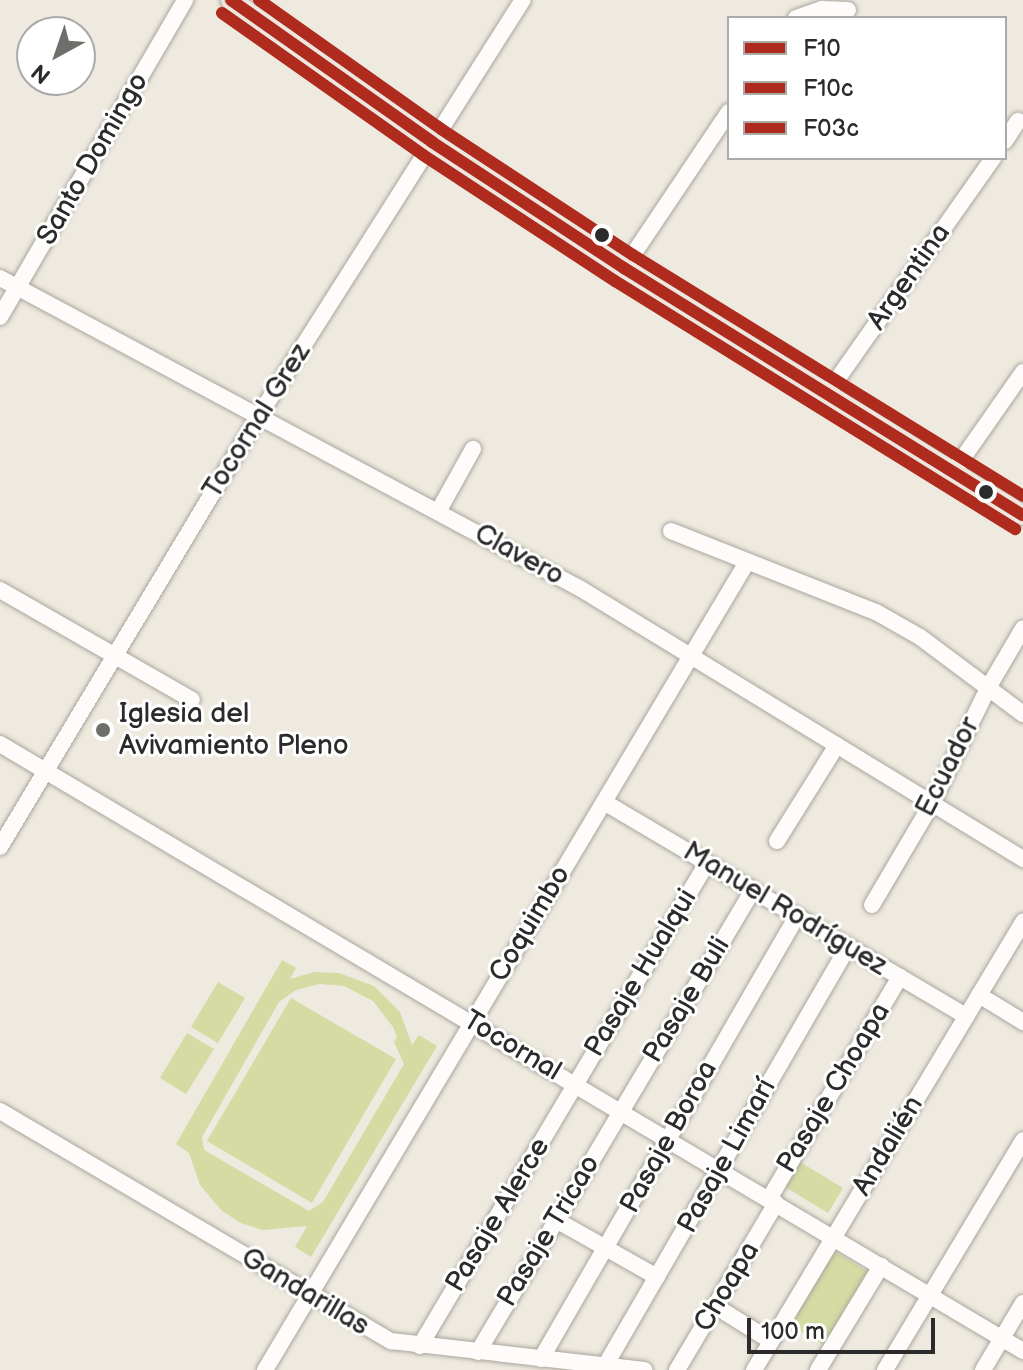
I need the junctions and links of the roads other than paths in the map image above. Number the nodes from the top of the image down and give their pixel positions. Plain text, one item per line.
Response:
1 (185, 0) edge
2 (231, 0) edge
3 (523, 0) edge
4 (832, 0) edge
5 (854, 14) edge
6 (802, 16) edge
7 (727, 115) edge
8 (432, 142) junction
9 (992, 160) edge
10 (624, 268) junction
11 (0, 278) edge
12 (18, 287) junction
13 (0, 317) edge
14 (1023, 372) edge
15 (826, 395) junction
16 (260, 414) junction
17 (473, 449) dead end
18 (953, 472) junction
19 (439, 510) junction
20 (1023, 515) edge
21 (671, 531) dead end
22 (747, 562) junction
23 (0, 590) edge
24 (1023, 628) edge
25 (114, 655) junction
26 (691, 656) junction
27 (988, 688) junction
28 (192, 700) dead end
29 (1023, 714) edge
30 (0, 744) edge
31 (837, 745) junction
32 (45, 770) junction
33 (604, 802) junction
34 (932, 803) junction
35 (777, 841) dead end
36 (0, 847) edge
37 (1023, 859) edge
38 (707, 863) junction
39 (753, 890) junction
40 (872, 905) dead end
41 (797, 916) junction
42 (1020, 932) edge
43 (848, 946) junction
44 (900, 977) junction
45 (979, 995) junction
46 (966, 1016) junction
47 (472, 1022) junction
48 (1023, 1022) edge
49 (576, 1084) junction
50 (0, 1111) edge
51 (620, 1111) junction
52 (668, 1139) junction
53 (1023, 1140) edge
54 (719, 1169) junction
55 (773, 1201) junction
56 (556, 1220) junction
57 (833, 1237) junction
58 (606, 1248) junction
59 (881, 1266) junction
60 (657, 1277) junction
61 (310, 1294) junction
62 (930, 1295) junction
63 (1023, 1303) edge
64 (715, 1306) junction
65 (1002, 1338) junction
66 (771, 1341) junction
67 (420, 1346) junction
68 (1023, 1351) edge
69 (478, 1352) junction
70 (541, 1359) junction
71 (605, 1366) junction
72 (265, 1370) edge
73 (644, 1370) edge
74 (677, 1370) edge
75 (754, 1370) edge
76 (818, 1370) edge
77 (885, 1370) edge
78 (983, 1370) edge

1 - 12 street, Santo Domingo
2 - 8 main road
3 - 8 street, Tocornal Grez
4 - 5 street
5 - 6 street
7 - 10 street
8 - 10 main road
8 - 16 street, Tocornal Grez
9 - 15 street, Argentina
10 - 15 main road
11 - 12 street, Clavero
12 - 13 street, Santo Domingo
12 - 16 street, Clavero
14 - 18 street
15 - 18 main road
16 - 19 street, Clavero
16 - 25 street, Tocornal Grez
17 - 19 street
18 - 20 main road
19 - 26 street, Clavero
21 - 22 street
22 - 26 street, Coquimbo
22 - 27 street
23 - 25 street
24 - 27 street, Ecuador
25 - 28 street
25 - 32 street, Tocornal Grez
26 - 31 street, Clavero
26 - 33 street, Coquimbo
27 - 29 street
27 - 34 street, Ecuador
30 - 32 street, Tocornal
31 - 34 street, Clavero
31 - 35 street
32 - 36 street, Tocornal Grez
32 - 47 street, Tocornal
33 - 38 street, Manuel Rodríguez
33 - 47 street, Coquimbo
34 - 37 street, Clavero
34 - 40 street, Ecuador
38 - 39 street, Manuel Rodríguez
38 - 49 street, Pasaje Hualqui
39 - 41 street, Manuel Rodríguez
39 - 51 street, Pasaje Buli
41 - 43 street, Manuel Rodríguez
41 - 52 street, Pasaje Boroa
42 - 45 street, Andalién
43 - 44 street, Manuel Rodríguez
43 - 54 street, Pasaje Limarí
44 - 46 street, Manuel Rodríguez
44 - 55 street, Pasaje Choapa
45 - 46 street, Andalién
45 - 48 street
46 - 57 street, Andalién
47 - 49 street, Tocornal
47 - 61 street, Coquimbo
49 - 51 street, Tocornal
49 - 67 street, Pasaje Alerce
50 - 61 street, Gandarillas
51 - 52 street, Tocornal
51 - 56 street, Pasaje Tricao
52 - 54 street, Tocornal
52 - 58 street, Pasaje Boroa
53 - 62 street
54 - 55 street, Tocornal
54 - 60 street, Pasaje Limarí
55 - 57 street, Tocornal
55 - 64 street, Choapa
56 - 58 street
56 - 69 street, Pasaje Tricao
57 - 59 street, Tocornal
57 - 66 street, Andalién
58 - 60 street
58 - 70 street, Pasaje Boroa
59 - 62 street, Tocornal
59 - 76 street
60 - 71 street, Pasaje Limarí
61 - 67 street, Gandarillas
61 - 72 street, Coquimbo
62 - 65 street, Tocornal
62 - 77 street
63 - 65 street
64 - 66 street
64 - 74 street, Choapa
65 - 68 street, Tocornal
65 - 78 street
66 - 75 street, Andalién
67 - 69 street, Gandarillas
69 - 70 street, Gandarillas
70 - 71 street, Gandarillas
71 - 73 street, Gandarillas

